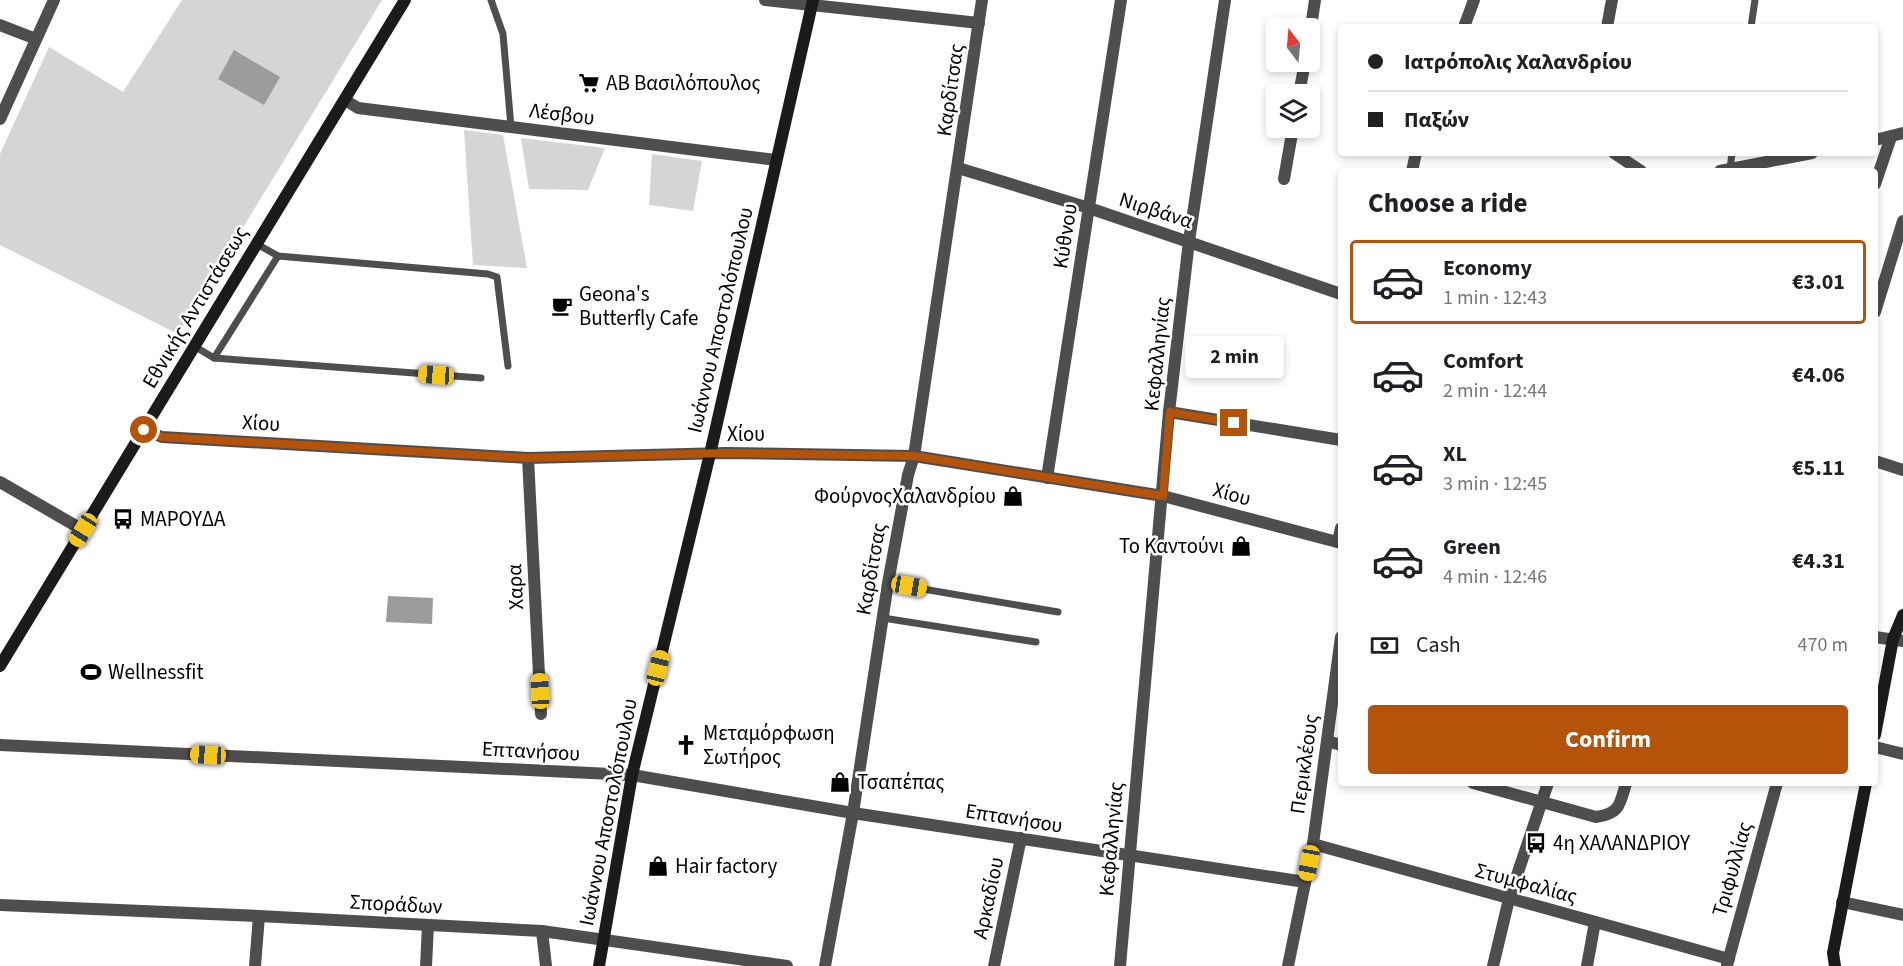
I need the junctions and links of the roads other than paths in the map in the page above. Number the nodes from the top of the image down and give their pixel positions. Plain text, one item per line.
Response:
1 (54, 0) edge
2 (405, 0) edge
3 (491, 0) edge
4 (765, 0) edge
5 (982, 0) edge
6 (1121, 0) edge
7 (1225, 0) edge
8 (1315, 0) edge
9 (1474, 0) edge
10 (1612, 0) edge
11 (1755, 0) edge
12 (812, 3) edge
13 (1312, 18) edge
14 (979, 23) junction
15 (0, 24) edge
16 (1465, 24) edge
17 (1608, 24) edge
18 (1751, 24) edge
19 (36, 39) junction
20 (345, 100) junction
21 (0, 119) edge
22 (511, 127) junction
23 (1897, 135) edge
24 (1291, 138) edge
25 (1878, 139) edge
26 (1618, 156) edge
27 (1797, 156) edge
28 (776, 160) junction
29 (958, 168) junction
30 (1636, 168) edge
31 (1735, 168) edge
32 (1878, 177) edge
33 (1284, 179) dead end
34 (1089, 208) junction
35 (1903, 221) edge
36 (1189, 241) junction
37 (257, 244) junction
38 (278, 256) junction
39 (1338, 293) edge
40 (1878, 302) edge
41 (195, 346) junction
42 (214, 358) junction
43 (508, 366) dead end
44 (481, 378) dead end
45 (1170, 412) junction
46 (144, 430) junction
47 (1338, 440) edge
48 (710, 454) junction
49 (914, 456) junction
50 (528, 458) junction
51 (1878, 462) edge
52 (1903, 470) edge
53 (1047, 478) junction
54 (0, 482) edge
55 (1163, 496) junction
56 (83, 530) junction
57 (1338, 542) edge
58 (888, 583) junction
59 (1058, 612) dead end
60 (1903, 615) edge
61 (883, 618) junction
62 (1878, 637) edge
63 (1898, 640) edge
64 (1036, 642) dead end
65 (1338, 659) edge
66 (0, 666) edge
67 (541, 714) dead end
68 (1878, 723) edge
69 (1327, 741) junction
70 (1338, 744) edge
71 (0, 745) edge
72 (1878, 748) edge
73 (1903, 754) edge
74 (632, 775) junction
75 (1483, 786) edge
76 (1547, 786) edge
77 (1625, 786) edge
78 (1776, 786) edge
79 (1865, 786) edge
80 (1542, 803) junction
81 (852, 813) junction
82 (1021, 838) junction
83 (1312, 844) junction
84 (1129, 855) junction
85 (1305, 882) junction
86 (1509, 899) junction
87 (1842, 902) junction
88 (0, 905) edge
89 (1903, 915) edge
90 (259, 916) junction
91 (1595, 922) junction
92 (428, 925) junction
93 (542, 931) junction
94 (603, 939) junction
95 (1727, 963) edge
96 (255, 966) edge
97 (426, 966) edge
98 (546, 966) edge
99 (599, 966) edge
100 (787, 966) edge
101 (825, 966) edge
102 (994, 966) edge
103 (1120, 966) edge
104 (1288, 966) edge
105 (1492, 966) edge
106 (1587, 966) edge
107 (1835, 966) edge

1 - 19 street
2 - 20 street, Εθνικής Αντιστάσεως
3 - 22 lane
4 - 12 street
5 - 14 street, Καρδίτσας
6 - 34 street, Κύθνου
7 - 36 street, Κεφαλληνίας
8 - 13 street
9 - 16 street
10 - 17 street
11 - 18 lane
12 - 14 street
12 - 28 street, Ιωάννου Αποστολόπουλου
14 - 29 street, Καρδίτσας
15 - 19 street
19 - 21 street
20 - 22 street, Λέσβου
20 - 37 street, Εθνικής Αντιστάσεως
22 - 28 street, Λέσβου
23 - 25 street
23 - 32 street
24 - 33 street
26 - 30 street
27 - 31 street
28 - 48 street, Ιωάννου Αποστολόπουλου
29 - 34 street, Νιρβάνα
29 - 49 street, Καρδίτσας
34 - 36 street, Νιρβάνα
34 - 53 street, Κύθνου
35 - 40 street
36 - 39 street, Νιρβάνα
36 - 45 street, Κεφαλληνίας
37 - 38 lane
37 - 41 street, Εθνικής Αντιστάσεως
38 - 42 lane
38 - 43 lane
41 - 42 lane
41 - 46 street, Εθνικής Αντιστάσεως
42 - 44 lane
45 - 47 street
45 - 55 street, Κεφαλληνίας
46 - 50 street, Χίου
46 - 56 street, Εθνικής Αντιστάσεως
48 - 49 street, Χίου
48 - 50 street, Χίου
48 - 74 street, Ιωάννου Αποστολόπουλου
49 - 53 street, Χίου
49 - 58 street, Καρδίτσας
50 - 67 street, Χαρα
51 - 52 street
53 - 55 street, Χίου
54 - 56 street
55 - 57 street, Χίου
55 - 84 street, Κεφαλληνίας
56 - 66 street, Εθνικής Αντιστάσεως
58 - 59 lane
58 - 61 street, Καρδίτσας
60 - 63 street
61 - 64 lane
61 - 81 street, Καρδίτσας
62 - 63 street
63 - 68 street
65 - 69 street, Περικλέους
69 - 70 street
69 - 83 street, Περικλέους
71 - 74 street, Επτανήσου
72 - 73 street
74 - 81 street, Επτανήσου
74 - 94 street, Ιωάννου Αποστολόπουλου
75 - 80 street
76 - 80 street
77 - 80 street
78 - 95 street, Τριφυλλίας
79 - 87 street
80 - 86 street
81 - 82 street, Επτανήσου
81 - 101 street, Καρδίτσας
82 - 84 street, Επτανήσου
82 - 102 street, Αρκαδίου
83 - 85 street, Περικλέους
83 - 86 street, Στυμφαλίας
84 - 85 street, Επτανήσου
84 - 103 street, Κεφαλληνίας
85 - 104 street, Περικλέους
86 - 91 street, Στυμφαλίας
86 - 105 street
87 - 89 street
87 - 107 street
88 - 90 street, Σποράδων
90 - 92 street, Σποράδων
90 - 96 street
91 - 95 street, Στυμφαλίας
91 - 106 street
92 - 93 street, Σποράδων
92 - 97 street
93 - 94 street, Σποράδων
93 - 98 street
94 - 99 street, Ιωάννου Αποστολόπουλου
94 - 100 street, Σποράδων

